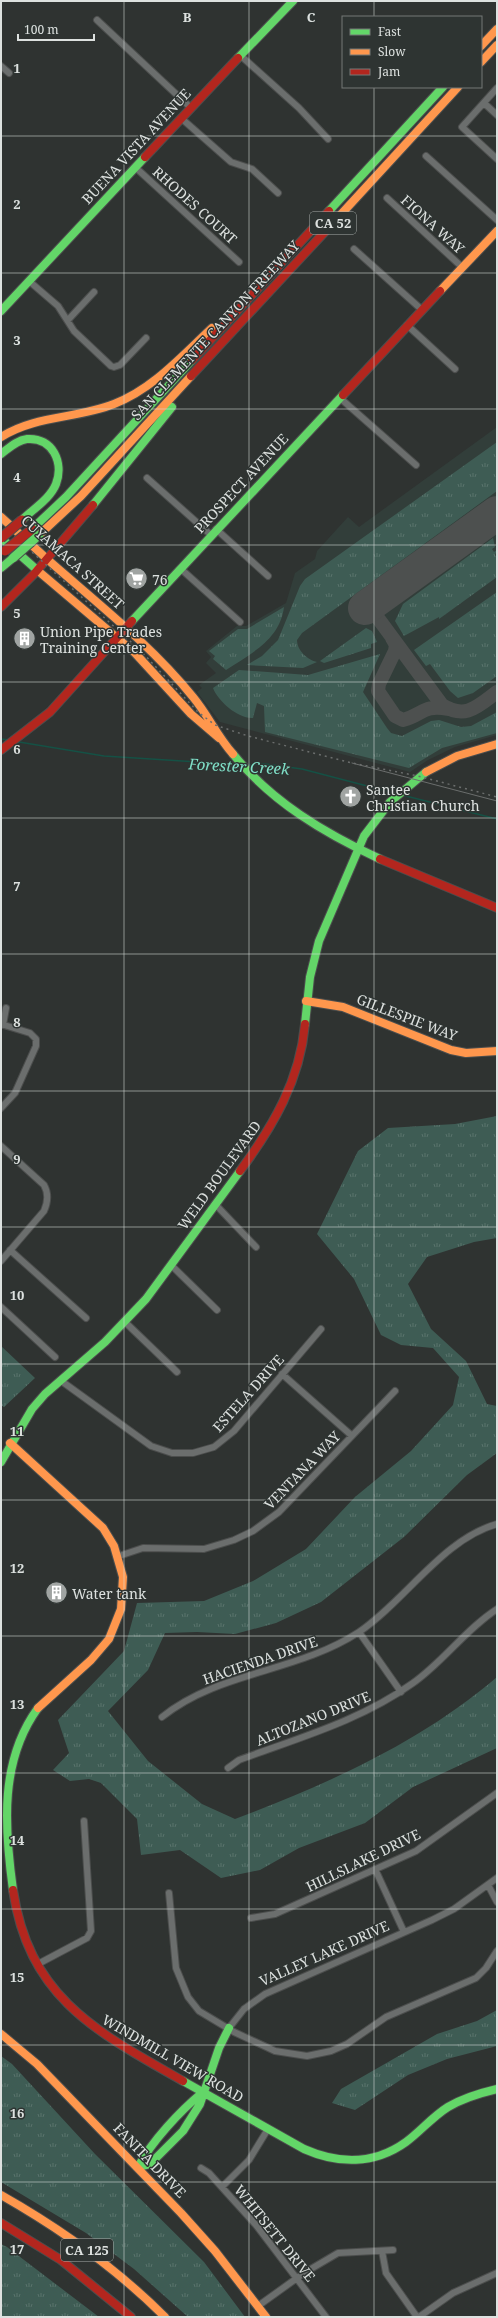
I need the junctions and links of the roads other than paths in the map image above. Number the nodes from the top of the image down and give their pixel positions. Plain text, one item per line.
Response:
1 (293, 1) edge
2 (97, 20) dead end
3 (497, 29) edge
4 (482, 45) edge
5 (497, 45) edge
6 (240, 55) junction
7 (482, 61) edge
8 (1, 66) edge
9 (9, 73) dead end
10 (442, 88) edge
11 (457, 88) edge
12 (497, 88) edge
13 (484, 103) junction
14 (191, 108) junction
15 (497, 115) edge
16 (182, 118) junction
17 (328, 139) dead end
18 (426, 156) dead end
19 (497, 159) edge
20 (135, 166) junction
21 (278, 193) dead end
22 (387, 198) dead end
23 (497, 220) edge
24 (497, 231) edge
25 (354, 249) dead end
26 (284, 260) junction
27 (239, 262) dead end
28 (462, 267) junction
29 (29, 281) junction
30 (94, 292) dead end
31 (421, 309) junction
32 (1, 311) edge
33 (68, 320) junction
34 (407, 325) junction
35 (146, 338) dead end
36 (208, 358) junction
37 (455, 369) dead end
38 (340, 398) junction
39 (1, 437) edge
40 (1, 454) edge
41 (416, 465) dead end
42 (147, 478) dead end
43 (1, 517) edge
44 (214, 532) junction
45 (1, 538) edge
46 (3, 552) edge
47 (47, 559) junction
48 (1, 568) edge
49 (181, 568) junction
50 (37, 570) junction
51 (268, 576) dead end
52 (1, 607) edge
53 (240, 622) dead end
54 (126, 628) junction
55 (117, 638) junction
56 (222, 740) junction
57 (497, 744) edge
58 (4, 748) edge
59 (359, 848) junction
60 (497, 908) edge
61 (306, 1001) junction
62 (6, 1008) dead end
63 (2, 1025) edge
64 (497, 1051) edge
65 (1, 1108) edge
66 (1, 1146) edge
67 (214, 1204) junction
68 (256, 1247) dead end
69 (10, 1250) junction
70 (1, 1260) edge
71 (172, 1265) junction
72 (1, 1308) edge
73 (216, 1310) dead end
74 (86, 1318) dead end
75 (125, 1322) junction
76 (322, 1329) dead end
77 (55, 1357) dead end
78 (177, 1372) dead end
79 (282, 1374) junction
80 (60, 1380) junction
81 (395, 1391) dead end
82 (352, 1435) junction
83 (10, 1443) junction
84 (1, 1462) edge
85 (497, 1524) edge
86 (119, 1556) junction
87 (497, 1609) edge
88 (359, 1632) junction
89 (401, 1692) junction
90 (162, 1717) dead end
91 (228, 1768) dead end
92 (497, 1793) edge
93 (84, 1821) dead end
94 (375, 1870) junction
95 (497, 1878) edge
96 (488, 1885) junction
97 (169, 1893) dead end
98 (497, 1902) edge
99 (251, 1918) dead end
100 (404, 1932) junction
101 (497, 1951) edge
102 (38, 1964) junction
103 (229, 2028) junction
104 (1, 2034) edge
105 (497, 2089) edge
106 (203, 2092) junction
107 (268, 2129) junction
108 (138, 2167) junction
109 (201, 2168) dead end
110 (222, 2187) junction
111 (1, 2195) edge
112 (1, 2223) edge
113 (393, 2250) dead end
114 (382, 2251) junction
115 (497, 2273) edge
116 (298, 2278) junction
117 (258, 2306) junction
118 (131, 2317) edge
119 (165, 2317) edge
120 (266, 2317) edge
121 (326, 2317) edge
122 (418, 2317) edge

1 - 6 main road, BUENA VISTA AVENUE
2 - 14 street
3 - 4 main road
5 - 7 main road
6 - 14 main road, BUENA VISTA AVENUE
6 - 17 street
8 - 9 street
10 - 26 main road, SAN CLEMENTE CANYON FREEWAY / CA 52
11 - 36 main road, SAN CLEMENTE CANYON FREEWAY / CA 52
12 - 13 street
13 - 15 street
13 - 19 street
14 - 16 main road, BUENA VISTA AVENUE
16 - 20 main road, BUENA VISTA AVENUE
16 - 21 street
18 - 23 street
20 - 27 street, RHODES COURT
20 - 29 main road, BUENA VISTA AVENUE
22 - 28 street, FIONA WAY
24 - 28 main road, PROSPECT AVENUE
25 - 31 street
26 - 39 main road
26 - 46 main road, SAN CLEMENTE CANYON FREEWAY / CA 52, bridge
28 - 31 main road, PROSPECT AVENUE
29 - 32 main road, BUENA VISTA AVENUE
29 - 33 street
30 - 33 street
31 - 34 main road, PROSPECT AVENUE
33 - 35 street
34 - 37 street
34 - 38 main road, PROSPECT AVENUE
36 - 47 main road
36 - 48 main road, SAN CLEMENTE CANYON FREEWAY / CA 52, bridge
38 - 41 street
38 - 44 main road, PROSPECT AVENUE
40 - 45 main road, bridge
42 - 44 street
43 - 47 main road, CUYAMACA STREET
44 - 49 main road, PROSPECT AVENUE
44 - 51 street
45 - 50 main road, CUYAMACA STREET
47 - 50 main road
47 - 54 main road, CUYAMACA STREET
49 - 53 street
49 - 54 main road, PROSPECT AVENUE
50 - 52 main road
50 - 55 main road, CUYAMACA STREET
54 - 55 main road, PROSPECT AVENUE
54 - 56 main road, CUYAMACA STREET
55 - 56 main road, CUYAMACA STREET
55 - 58 main road, PROSPECT AVENUE
56 - 59 main road
57 - 59 main road, WELD BOULEVARD
59 - 60 main road
59 - 61 main road, WELD BOULEVARD
61 - 64 main road, GILLESPIE WAY
61 - 67 main road, WELD BOULEVARD
62 - 63 street
63 - 65 street
66 - 69 street
67 - 68 street
67 - 71 main road, WELD BOULEVARD
69 - 70 street
69 - 74 street
71 - 73 street
71 - 75 main road, WELD BOULEVARD
72 - 77 street
75 - 78 street
75 - 80 main road, WELD BOULEVARD
76 - 79 street, ESTELA DRIVE
79 - 80 street, ESTELA DRIVE
79 - 82 street
80 - 83 main road, WELD BOULEVARD
81 - 82 street, VENTANA WAY
82 - 86 street, VENTANA WAY
83 - 84 main road, WELD BOULEVARD
83 - 86 main road, WINDMILL VIEW ROAD
85 - 88 street, HACIENDA DRIVE
86 - 102 main road, WINDMILL VIEW ROAD
87 - 89 street, ALTOZANO DRIVE
88 - 89 street
88 - 90 street, HACIENDA DRIVE
89 - 91 street, ALTOZANO DRIVE
92 - 94 street, HILLSLAKE DRIVE
93 - 102 street
94 - 99 street, HILLSLAKE DRIVE
94 - 100 street
95 - 96 street, VALLEY LAKE DRIVE
96 - 98 street
96 - 100 street, VALLEY LAKE DRIVE
97 - 103 street
100 - 103 street, VALLEY LAKE DRIVE
101 - 103 street
102 - 106 main road, WINDMILL VIEW ROAD
103 - 106 main road, VALLEY LAKE DRIVE
104 - 108 main road, FANITA DRIVE
105 - 107 main road, WINDMILL VIEW ROAD
106 - 107 main road, WINDMILL VIEW ROAD
106 - 108 main road, VALLEY LAKE DRIVE
107 - 110 street
108 - 117 main road, FANITA DRIVE
109 - 110 street, WHITSETT DRIVE
110 - 116 street, WHITSETT DRIVE
111 - 119 main road, CA 125
112 - 118 main road, CA 125
113 - 114 street
114 - 116 street
114 - 122 street
115 - 122 street
116 - 117 street
116 - 121 street, WHITSETT DRIVE
117 - 120 main road, FANITA DRIVE

